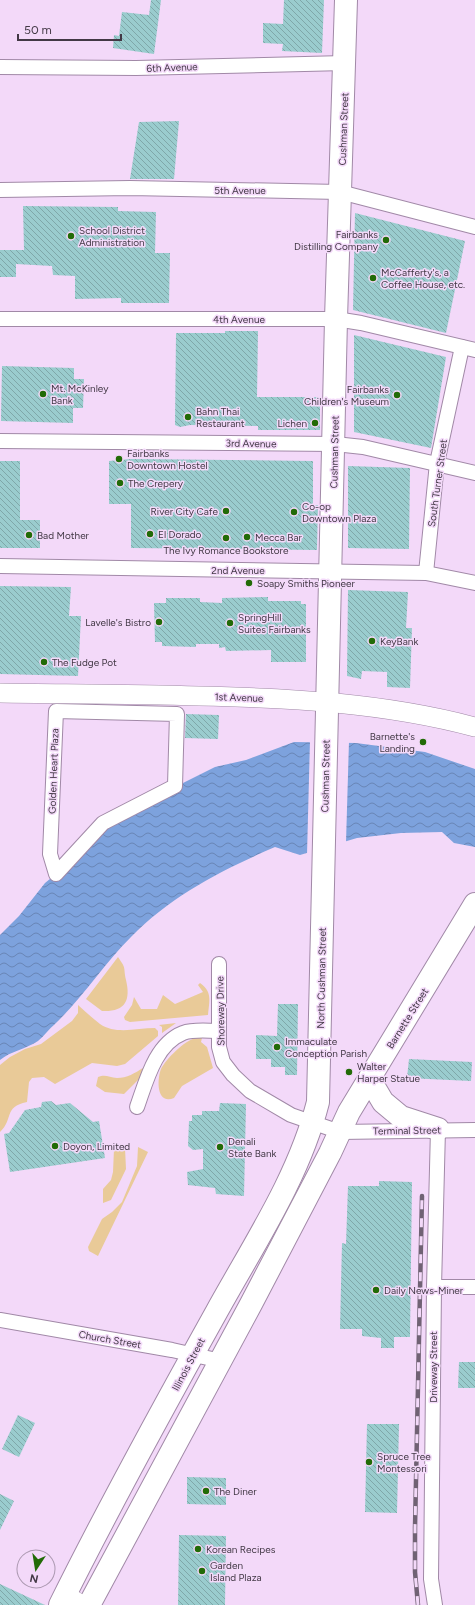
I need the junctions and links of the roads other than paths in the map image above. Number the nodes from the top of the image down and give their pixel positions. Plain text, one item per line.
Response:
1 (346, 0) edge
2 (345, 63) junction
3 (0, 67) edge
4 (0, 190) edge
5 (340, 192) junction
6 (475, 226) edge
7 (0, 319) edge
8 (336, 319) junction
9 (468, 348) edge
10 (0, 441) edge
11 (334, 444) junction
12 (437, 463) junction
13 (475, 473) edge
14 (0, 566) edge
15 (331, 570) junction
16 (426, 573) junction
17 (475, 583) edge
18 (0, 694) edge
19 (327, 711) junction
20 (475, 727) edge
21 (175, 786) joint
22 (324, 881) joint
23 (475, 904) edge
24 (219, 964) dead end
25 (219, 1031) junction
26 (370, 1080) junction
27 (136, 1107) dead end
28 (312, 1123) junction
29 (438, 1129) junction
30 (475, 1130) edge
31 (340, 1132) junction
32 (434, 1286) junction
33 (475, 1287) edge
34 (0, 1320) edge
35 (193, 1355) junction
36 (220, 1361) junction
37 (69, 1602) edge
38 (89, 1605) edge
39 (435, 1605) edge

1 - 2 main road, Cushman Street
2 - 3 street, 6th Avenue
2 - 5 main road, Cushman Street
4 - 5 street, 5th Avenue
5 - 6 street, 5th Avenue
5 - 8 main road, Cushman Street
7 - 8 street, 4th Avenue
8 - 9 street, 4th Avenue
8 - 11 main road, Cushman Street
9 - 12 street, South Turner Street
10 - 11 street, 3rd Avenue
11 - 12 street, 3rd Avenue
11 - 15 main road, Cushman Street
12 - 13 street, 3rd Avenue
12 - 16 street, South Turner Street
14 - 15 street, 2nd Avenue
15 - 16 street, 2nd Avenue
15 - 19 main road, Cushman Street
16 - 17 street, 2nd Avenue
18 - 19 main road, 1st Avenue
19 - 20 main road, 1st Avenue
19 - 22 main road, Cushman Street
21 - 21 street, Golden Heart Plaza
22 - 28 main road, North Cushman Street
23 - 26 main road, Barnette Street
24 - 25 street, Shoreway Drive
25 - 27 street
25 - 28 street, Shoreway Drive
26 - 29 main road
26 - 31 main road, Barnette Street
28 - 31 street, Shoreway Drive
28 - 35 main road, Illinois Street
29 - 30 street, Terminal Street
29 - 31 street, Terminal Street
29 - 32 street, Driveway Street
31 - 36 main road
32 - 33 street
32 - 39 street, Driveway Street
34 - 35 street, Church Street
35 - 36 street, Church Street
35 - 37 main road, Illinois Street
36 - 38 main road

